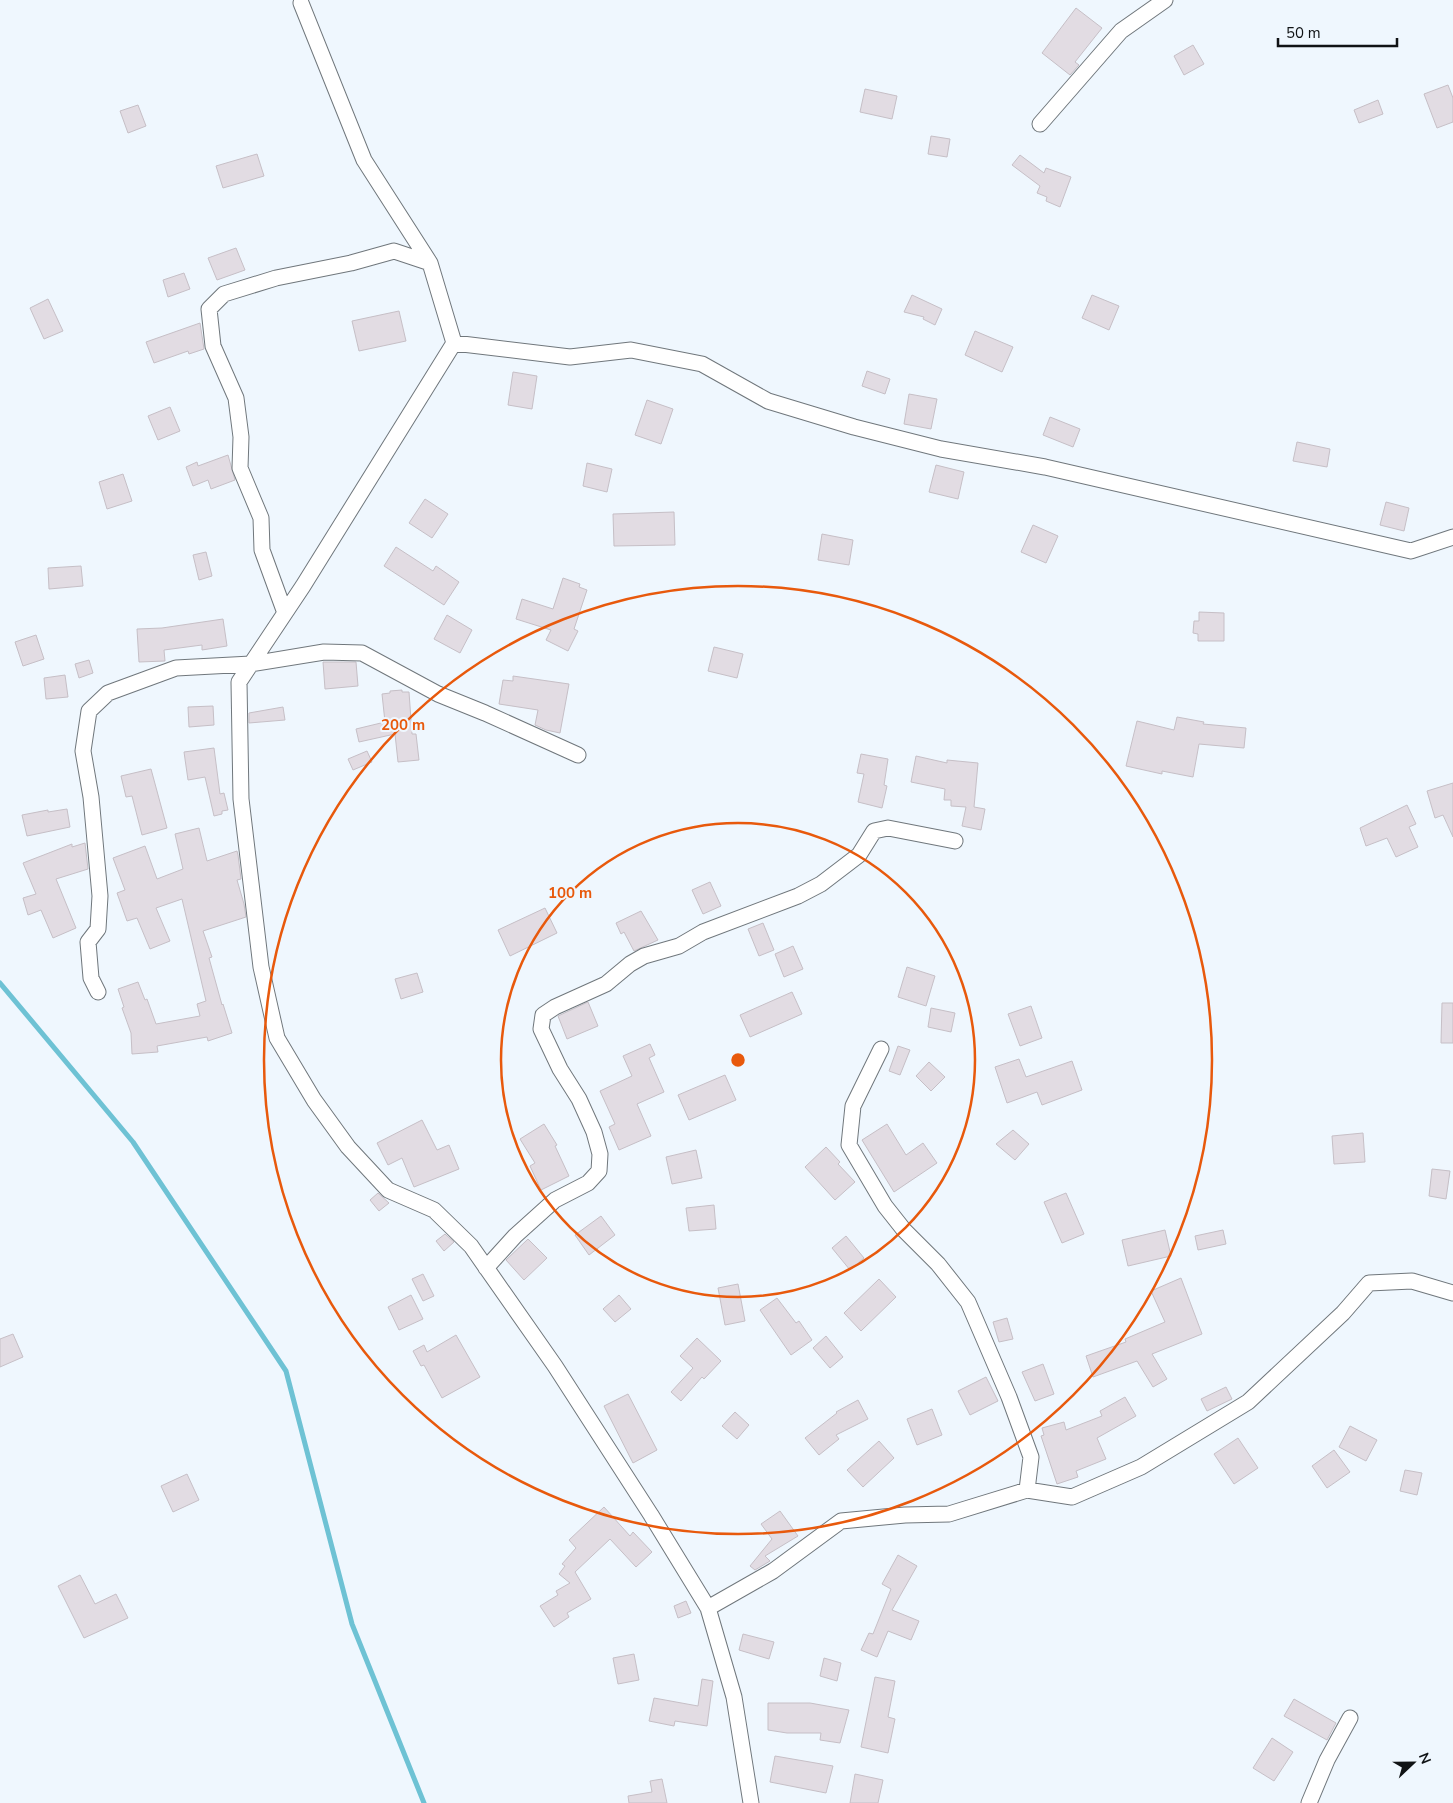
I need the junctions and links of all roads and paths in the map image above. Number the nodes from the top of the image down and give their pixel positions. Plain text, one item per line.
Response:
1 (1165, 0) edge
2 (301, 3) dead end
3 (1040, 124) dead end
4 (430, 263) junction
5 (454, 343) junction
6 (1453, 537) edge
7 (285, 613) junction
8 (251, 664) junction
9 (578, 755) dead end
10 (955, 840) dead end
11 (98, 992) dead end
12 (881, 1049) dead end
13 (486, 1268) junction
14 (1453, 1293) edge
15 (1027, 1490) junction
16 (708, 1608) junction
17 (1350, 1718) dead end
18 (751, 1803) edge
19 (1309, 1803) edge

1 - 3 street
2 - 4 street
4 - 5 street
4 - 7 street
5 - 6 street
5 - 7 street
7 - 8 street
8 - 9 street
8 - 11 street
8 - 13 street
10 - 13 street
12 - 15 street
13 - 16 street
14 - 15 street
15 - 16 street
16 - 18 street
17 - 19 street

